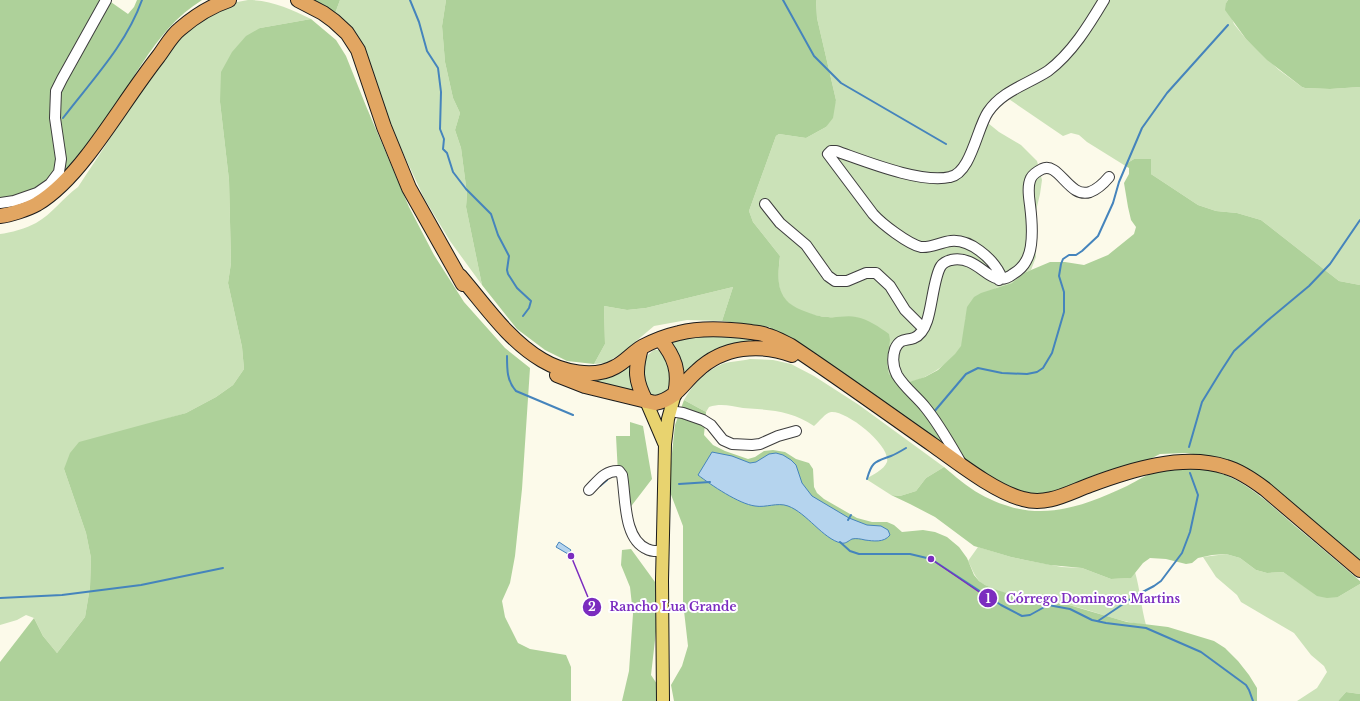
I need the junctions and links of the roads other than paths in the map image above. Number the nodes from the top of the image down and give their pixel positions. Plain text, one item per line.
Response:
1 (106, 0) edge
2 (230, 0) edge
3 (298, 0) edge
4 (1104, 0) edge
5 (1109, 177) dead end
6 (0, 203) edge
7 (765, 204) dead end
8 (0, 216) edge
9 (460, 276) junction
10 (999, 280) junction
11 (923, 328) junction
12 (660, 339) junction
13 (641, 348) junction
14 (823, 367) junction
15 (675, 394) junction
16 (646, 401) junction
17 (670, 411) junction
18 (796, 431) dead end
19 (665, 444) junction
20 (963, 466) junction
21 (589, 490) dead end
22 (663, 551) junction
23 (1360, 570) edge
24 (663, 701) edge

1 - 6 street
2 - 8 highway
3 - 9 highway
4 - 10 street
5 - 10 street
7 - 11 street
9 - 13 highway
9 - 16 highway
10 - 11 street
11 - 20 street
12 - 13 highway
12 - 14 highway
12 - 15 highway
13 - 16 highway
14 - 15 highway
14 - 20 highway
15 - 16 highway
15 - 17 main road
16 - 19 main road
17 - 18 street
17 - 19 main road
19 - 22 main road
20 - 23 highway
21 - 22 street
22 - 24 main road

